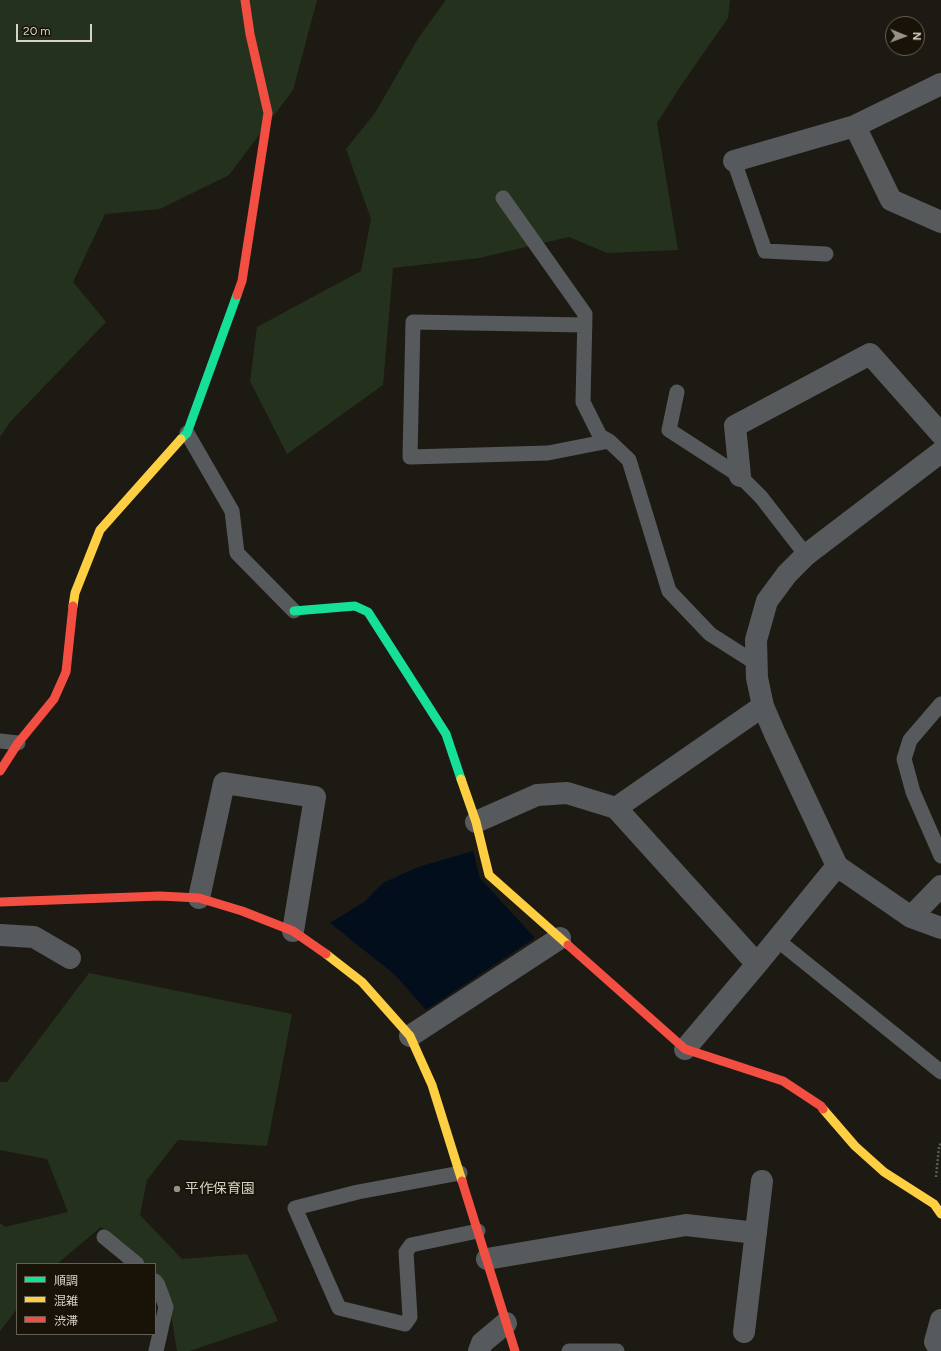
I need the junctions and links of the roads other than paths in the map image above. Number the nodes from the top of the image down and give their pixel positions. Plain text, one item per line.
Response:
1 (245, 0) edge
2 (941, 84) edge
3 (855, 126) junction
4 (734, 161) joint
5 (503, 198) dead end
6 (941, 222) edge
7 (826, 254) dead end
8 (585, 325) junction
9 (677, 392) dead end
10 (187, 432) junction
11 (941, 434) edge
12 (609, 441) junction
13 (941, 452) edge
14 (740, 476) junction
15 (806, 555) junction
16 (294, 612) joint
17 (757, 664) junction
18 (941, 704) edge
19 (763, 706) junction
20 (0, 741) edge
21 (18, 743) junction
22 (0, 771) edge
23 (616, 808) junction
24 (476, 822) junction
25 (941, 856) edge
26 (837, 866) junction
27 (941, 886) edge
28 (199, 898) junction
29 (0, 901) edge
30 (911, 917) junction
31 (941, 928) edge
32 (293, 931) junction
33 (0, 935) edge
34 (560, 938) junction
35 (776, 939) junction
36 (70, 958) dead end
37 (757, 964) junction
38 (410, 1036) junction
39 (684, 1049) junction
40 (941, 1072) edge
41 (460, 1173) junction
42 (762, 1181) dead end
43 (941, 1214) edge
44 (478, 1232) junction
45 (756, 1233) junction
46 (104, 1237) dead end
47 (487, 1259) junction
48 (136, 1263) edge
49 (156, 1283) edge
50 (941, 1320) edge
51 (506, 1323) junction
52 (744, 1332) dead end
53 (156, 1351) edge
54 (479, 1351) edge
55 (515, 1351) edge
56 (569, 1351) edge
57 (617, 1351) edge
58 (941, 1351) edge

1 - 10 street
2 - 3 street
3 - 4 street
3 - 6 street
4 - 7 lane
5 - 8 lane
8 - 12 lane
8 - 12 lane
9 - 14 lane
10 - 16 lane
10 - 21 street
11 - 14 street
12 - 17 lane
13 - 15 street
14 - 15 lane
15 - 17 street
16 - 24 street
17 - 19 street
18 - 25 lane
19 - 23 street
19 - 26 street
20 - 21 lane
21 - 22 street
23 - 24 street
23 - 37 street
24 - 34 street
26 - 30 street
26 - 35 street
27 - 30 street
28 - 29 street
28 - 32 street
28 - 32 street
30 - 31 street
32 - 38 street
33 - 36 street
34 - 38 street
34 - 39 street
35 - 37 street
35 - 40 lane
37 - 39 street
38 - 41 street
39 - 43 street
41 - 44 street
41 - 44 lane
42 - 45 street
44 - 47 street
45 - 47 street
45 - 52 street
46 - 48 lane
47 - 51 street
49 - 53 lane
50 - 58 street
51 - 54 street
51 - 55 street
56 - 57 lane

